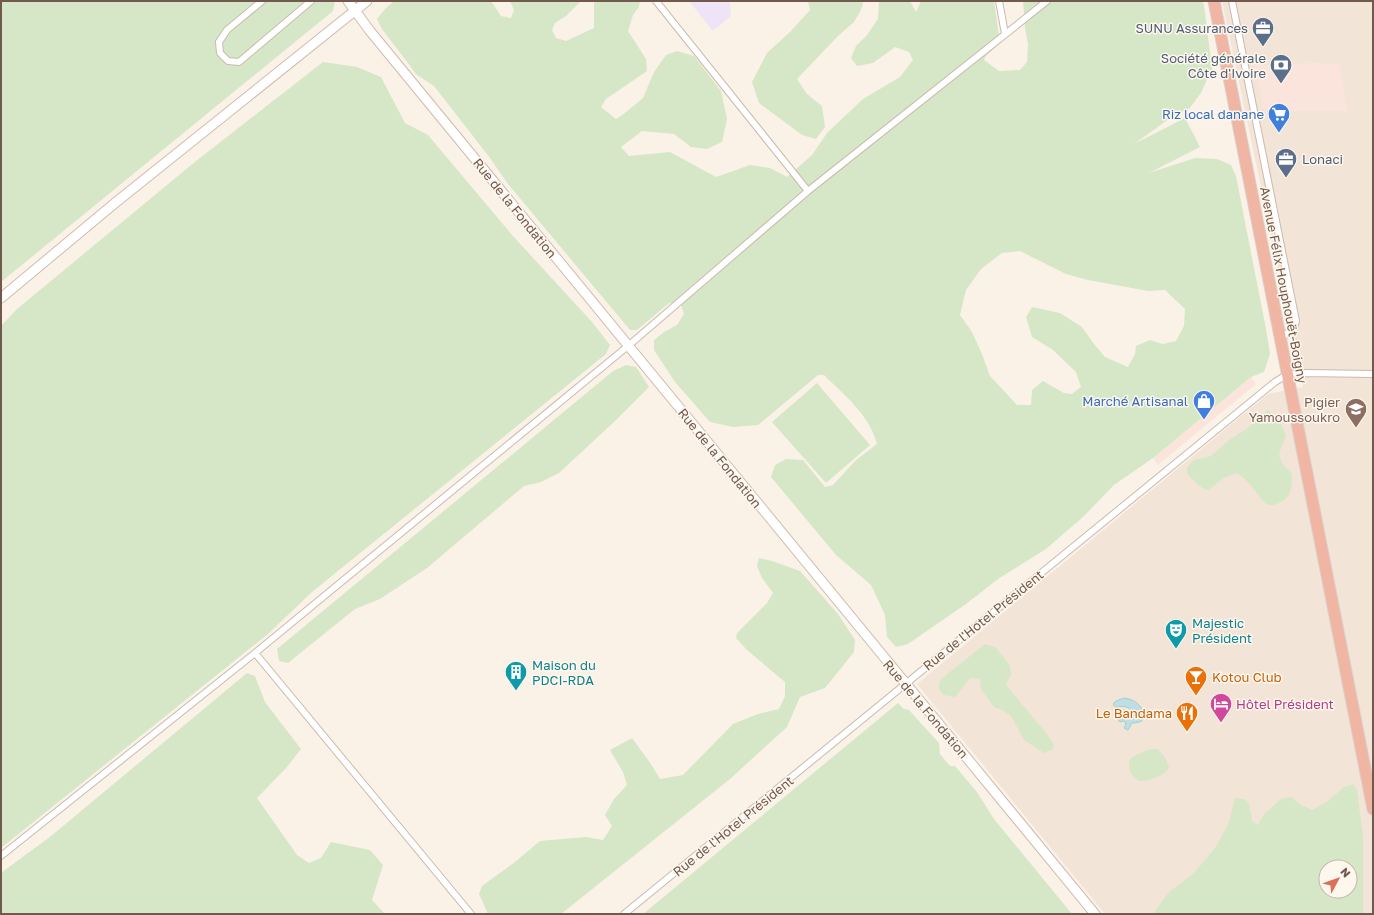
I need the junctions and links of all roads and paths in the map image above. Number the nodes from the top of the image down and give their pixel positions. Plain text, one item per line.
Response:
1 (262, 1) edge
2 (311, 1) edge
3 (348, 1) edge
4 (367, 1) edge
5 (656, 1) edge
6 (999, 1) edge
7 (1047, 1) edge
8 (1214, 1) edge
9 (1232, 1) edge
10 (355, 11) junction
11 (1005, 34) junction
12 (808, 191) junction
13 (1, 298) edge
14 (1280, 339) junction
15 (628, 346) junction
16 (1288, 374) junction
17 (1373, 374) edge
18 (255, 652) junction
19 (906, 684) junction
20 (1373, 809) edge
21 (1, 856) edge
22 (471, 914) edge
23 (624, 914) edge
24 (1095, 914) edge

1 - 2 street
3 - 10 street, Rue de la Fondation
4 - 10 street
5 - 12 street
6 - 11 street
7 - 11 street
8 - 14 highway, Avenue Félix Houphouët-Boigny
9 - 14 street
10 - 13 street
10 - 15 street, Rue de la Fondation
11 - 12 street
12 - 15 street
14 - 16 highway, Avenue Félix Houphouët-Boigny
15 - 18 street
15 - 19 street, Rue de la Fondation
16 - 17 street
16 - 19 street, Rue de l'Hotel Président
16 - 20 highway, Avenue Félix Houphouët-Boigny
18 - 21 street
18 - 22 street
19 - 23 street, Rue de l'Hotel Président
19 - 24 street, Rue de la Fondation

